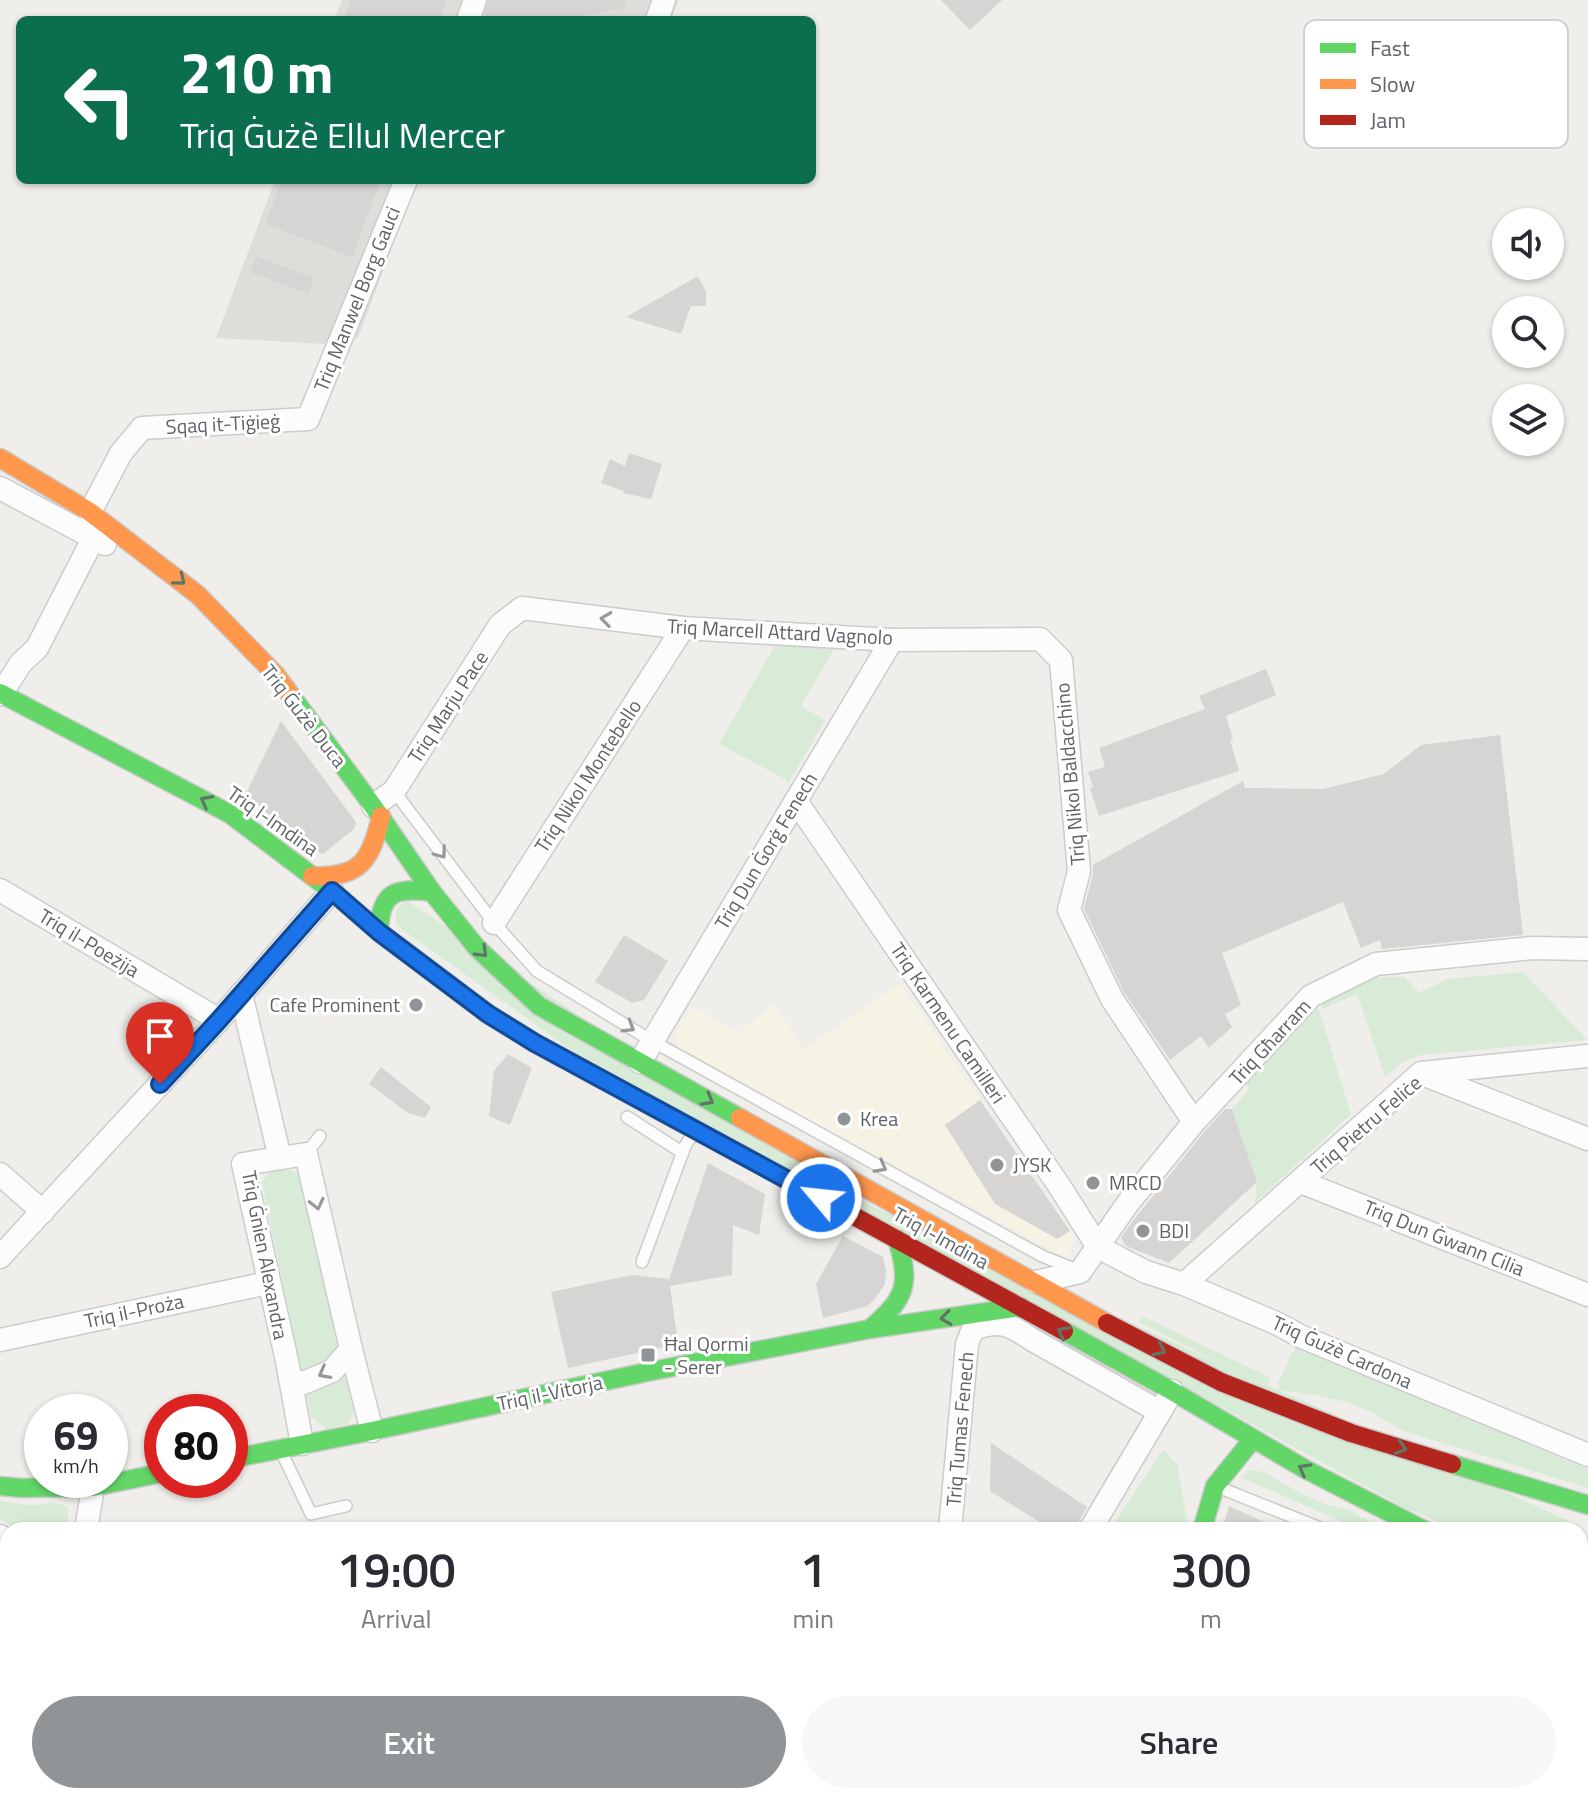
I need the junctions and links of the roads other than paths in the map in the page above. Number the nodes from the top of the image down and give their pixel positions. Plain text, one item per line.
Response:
1 (404, 184) edge
2 (308, 419) joint
3 (0, 458) edge
4 (0, 488) edge
5 (90, 512) junction
6 (93, 539) junction
7 (154, 560) junction
8 (522, 608) joint
9 (683, 628) junction
10 (1040, 639) joint
11 (892, 640) junction
12 (1, 693) edge
13 (394, 791) junction
14 (796, 801) junction
15 (377, 811) junction
16 (312, 876) junction
17 (0, 890) edge
18 (332, 891) junction
19 (432, 892) junction
20 (494, 923) junction
21 (379, 932) junction
22 (1588, 949) edge
23 (241, 994) junction
24 (219, 1020) junction
25 (652, 1041) junction
26 (1588, 1056) edge
27 (640, 1062) junction
28 (1421, 1073) junction
29 (627, 1117) dead end
30 (1194, 1122) junction
31 (696, 1130) junction
32 (1588, 1139) edge
33 (683, 1153) junction
34 (280, 1158) junction
35 (0, 1174) edge
36 (1301, 1182) junction
37 (43, 1212) junction
38 (897, 1239) junction
39 (1098, 1247) junction
40 (0, 1257) edge
41 (642, 1262) dead end
42 (1080, 1272) junction
43 (268, 1283) junction
44 (1034, 1283) junction
45 (1184, 1284) junction
46 (1588, 1295) edge
47 (1021, 1307) junction
48 (1091, 1315) junction
49 (870, 1329) junction
50 (0, 1340) edge
51 (351, 1349) junction
52 (290, 1379) junction
53 (1172, 1391) junction
54 (1160, 1412) junction
55 (1208, 1412) junction
56 (372, 1431) junction
57 (1253, 1439) junction
58 (302, 1444) junction
59 (280, 1449) junction
60 (248, 1455) edge
61 (1588, 1455) edge
62 (0, 1486) edge
63 (1215, 1486) junction
64 (24, 1488) edge
65 (1562, 1497) junction
66 (91, 1498) edge
67 (1588, 1505) edge
68 (346, 1506) dead end
69 (1588, 1517) edge
70 (87, 1522) edge
71 (951, 1522) edge
72 (1095, 1522) edge
73 (1204, 1522) edge
74 (1305, 1522) edge
75 (1408, 1522) edge

1 - 2 street, Triq Manwel Borg Gauci
2 - 5 street, Sqaq it-Tiġieġ
3 - 5 main road, Triq Ġużè Duca
4 - 6 street, Triq Ġużè Duca
5 - 7 main road, Triq Ġużè Duca
6 - 7 street, Triq Ġużè Duca
6 - 12 street
7 -> 15 main road, Triq Ġużè Duca
9 -> 8 street, Triq Marcell Attard Vagnolo
8 - 13 street, Triq Marju Pace
9 - 11 street, Triq Marcell Attard Vagnolo
9 - 20 street, Triq Nikol Montebello
10 - 11 street, Triq Marcell Attard Vagnolo
10 - 30 street, Triq Nikol Baldacchino
11 - 14 street, Triq Dun Ġorġ Fenech
16 -> 12 main road, Triq l-Imdina
13 - 15 street, Triq Marju Pace
13 -> 20 lane, Triq l-Imdina
14 - 25 street, Triq Dun Ġorġ Fenech
14 - 39 street, Triq Karmenu Camilleri
15 - 16 main road
15 - 19 main road, Triq Ġużè Duca
16 - 18 main road, Triq l-Imdina
17 - 24 street, Triq il-Poeżija
18 - 21 main road, Triq l-Imdina
18 - 23 street
19 - 21 main road
19 -> 27 main road, Triq l-Imdina
20 -> 25 lane, Triq l-Imdina
21 - 31 main road, Triq l-Imdina
22 - 30 street, Triq Għarram
23 - 24 street
23 - 34 street, Triq Ġnien Alexandra
24 - 37 street
25 - 27 street, Triq Dun Ġorġ Fenech
25 -> 42 lane, Triq l-Imdina
26 - 28 street, Triq Pietru Feliċe
27 -> 44 main road, Triq l-Imdina
28 - 32 street
28 - 36 street, Triq Pietru Feliċe
29 - 33 lane
30 - 39 street, Triq Għarram
31 - 33 lane
31 - 38 main road, Triq l-Imdina
33 - 41 lane
34 - 43 street, Triq Ġnien Alexandra
34 -> 51 street, Triq Ġnien Alexandra
35 - 37 street
36 - 45 street, Triq Pietru Feliċe
36 - 46 street, Triq Dun Ġwann Cilia
37 - 40 street
38 - 47 main road, Triq l-Imdina
38 - 49 main road
39 - 42 street, Triq Għarram
39 - 45 street, Triq Ġużè Cardona
42 - 44 street
42 - 48 street
43 - 50 street, Triq il-Proża
43 - 52 street, Triq Ġnien Alexandra
44 - 48 main road, Triq l-Imdina
45 - 61 street, Triq Ġużè Cardona
47 -> 49 main road, Triq il-Vitorja
53 -> 47 main road, Triq l-Imdina
48 -> 65 main road, Triq l-Imdina
49 - 56 main road, Triq il-Vitorja
51 -> 52 street
51 - 56 street, Triq Ġnien Alexandra
52 - 58 street, Triq Ġnien Alexandra
53 - 54 street
53 - 55 main road, Triq l-Imdina
54 - 71 street, Triq Tumas Fenech
54 - 72 street
55 - 57 main road, Triq l-Imdina
55 - 63 street
56 - 58 main road, Triq il-Vitorja
57 - 63 main road
75 -> 57 main road, Triq l-Imdina
58 - 59 main road, Triq il-Vitorja
59 - 60 main road, Triq il-Vitorja
59 - 68 lane
62 - 64 main road
63 - 73 main road
63 - 74 lane
65 - 67 main road, Triq l-Imdina
65 - 69 main road
66 - 70 street

